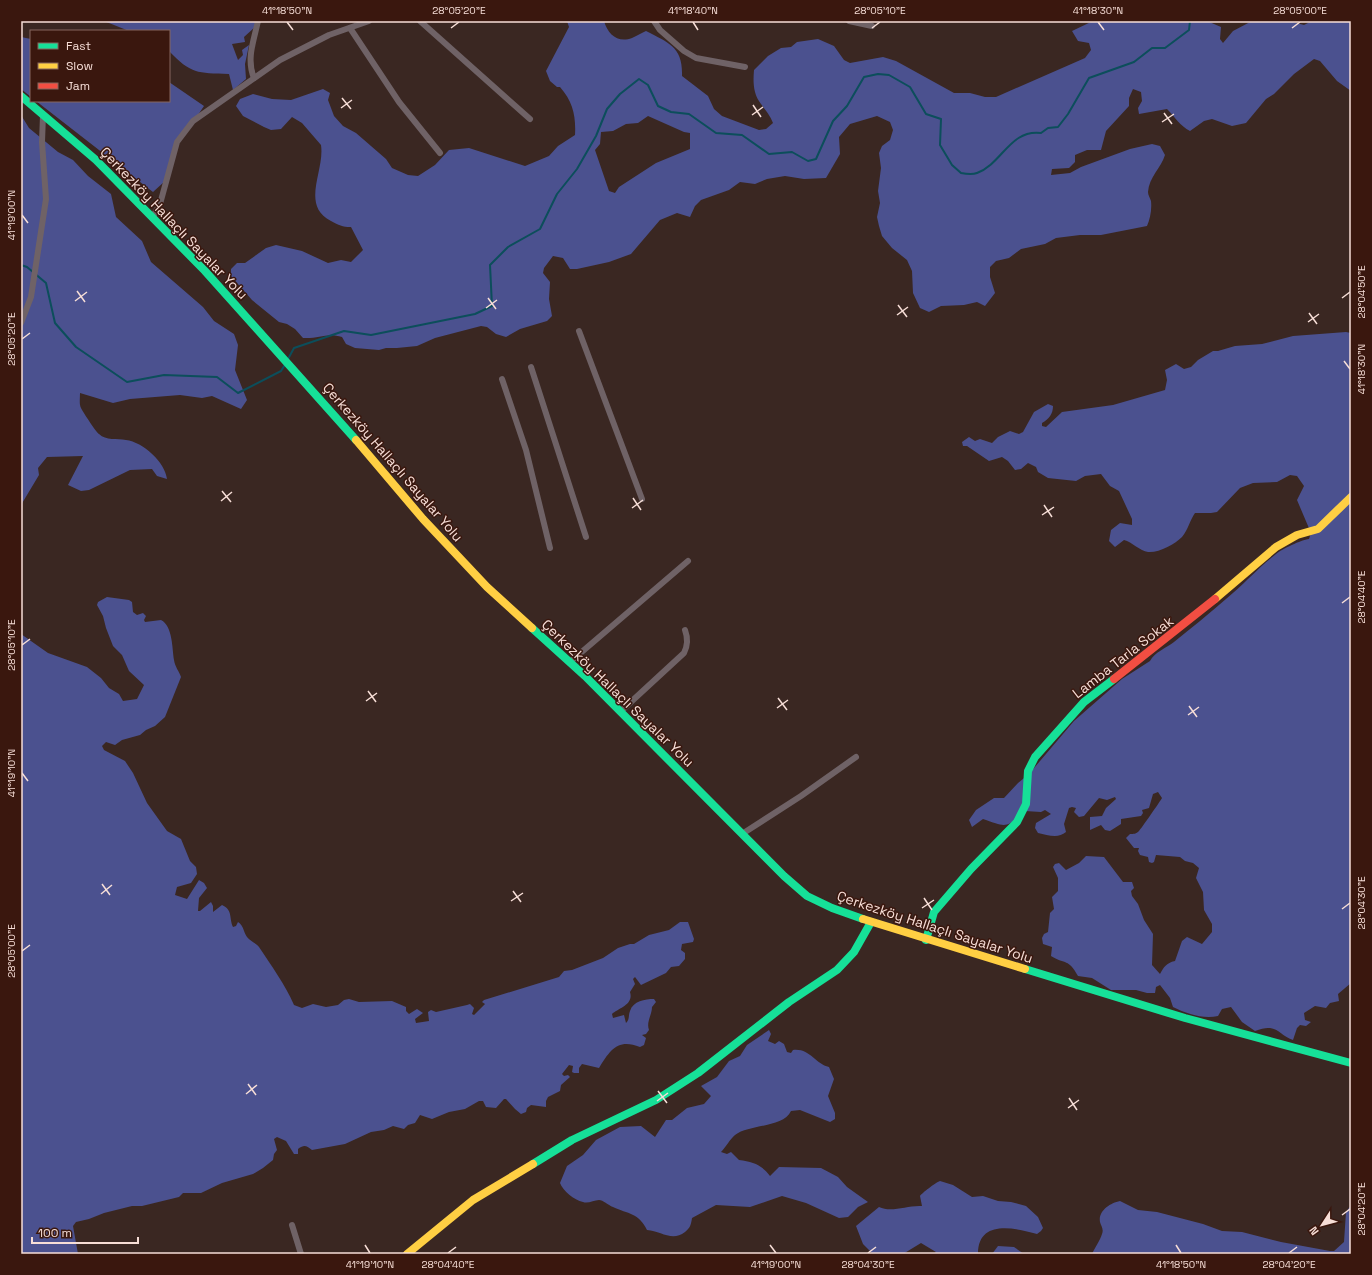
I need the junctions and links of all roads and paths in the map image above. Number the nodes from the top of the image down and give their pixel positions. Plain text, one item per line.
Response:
1 (258, 21) edge
2 (369, 21) edge
3 (420, 21) edge
4 (654, 21) edge
5 (849, 21) edge
6 (872, 26) dead end
7 (350, 28) junction
8 (745, 67) dead end
9 (254, 78) junction
10 (21, 96) edge
11 (43, 115) junction
12 (530, 119) dead end
13 (440, 153) dead end
14 (152, 218) junction
15 (21, 323) edge
16 (579, 331) dead end
17 (531, 367) dead end
18 (502, 379) dead end
19 (1351, 497) edge
20 (642, 499) dead end
21 (586, 537) dead end
22 (550, 548) dead end
23 (688, 561) dead end
24 (685, 630) dead end
25 (570, 662) junction
26 (620, 712) junction
27 (856, 757) dead end
28 (742, 834) junction
29 (871, 922) junction
30 (926, 940) junction
31 (1351, 1063) edge
32 (292, 1225) dead end
33 (302, 1254) edge
34 (407, 1254) edge

1 - 9 street
2 - 7 street
3 - 12 street
4 - 8 street
5 - 6 street
7 - 9 street
7 - 13 street
9 - 14 street
10 - 11 main road, Çerkezköy Hallaçlı Sayalar Yolu
11 - 14 main road, Çerkezköy Hallaçlı Sayalar Yolu
11 - 15 street
14 - 25 main road, Çerkezköy Hallaçlı Sayalar Yolu
16 - 20 street
17 - 21 street
18 - 22 street
19 - 30 main road, Lamba Tarla Sokak
23 - 25 street
24 - 26 street
25 - 26 main road, Çerkezköy Hallaçlı Sayalar Yolu
26 - 28 main road, Çerkezköy Hallaçlı Sayalar Yolu
27 - 28 street
28 - 29 main road, Çerkezköy Hallaçlı Sayalar Yolu
29 - 30 main road, Çerkezköy Hallaçlı Sayalar Yolu
29 - 34 main road
30 - 31 main road, Çerkezköy Hallaçlı Sayalar Yolu
32 - 33 street

